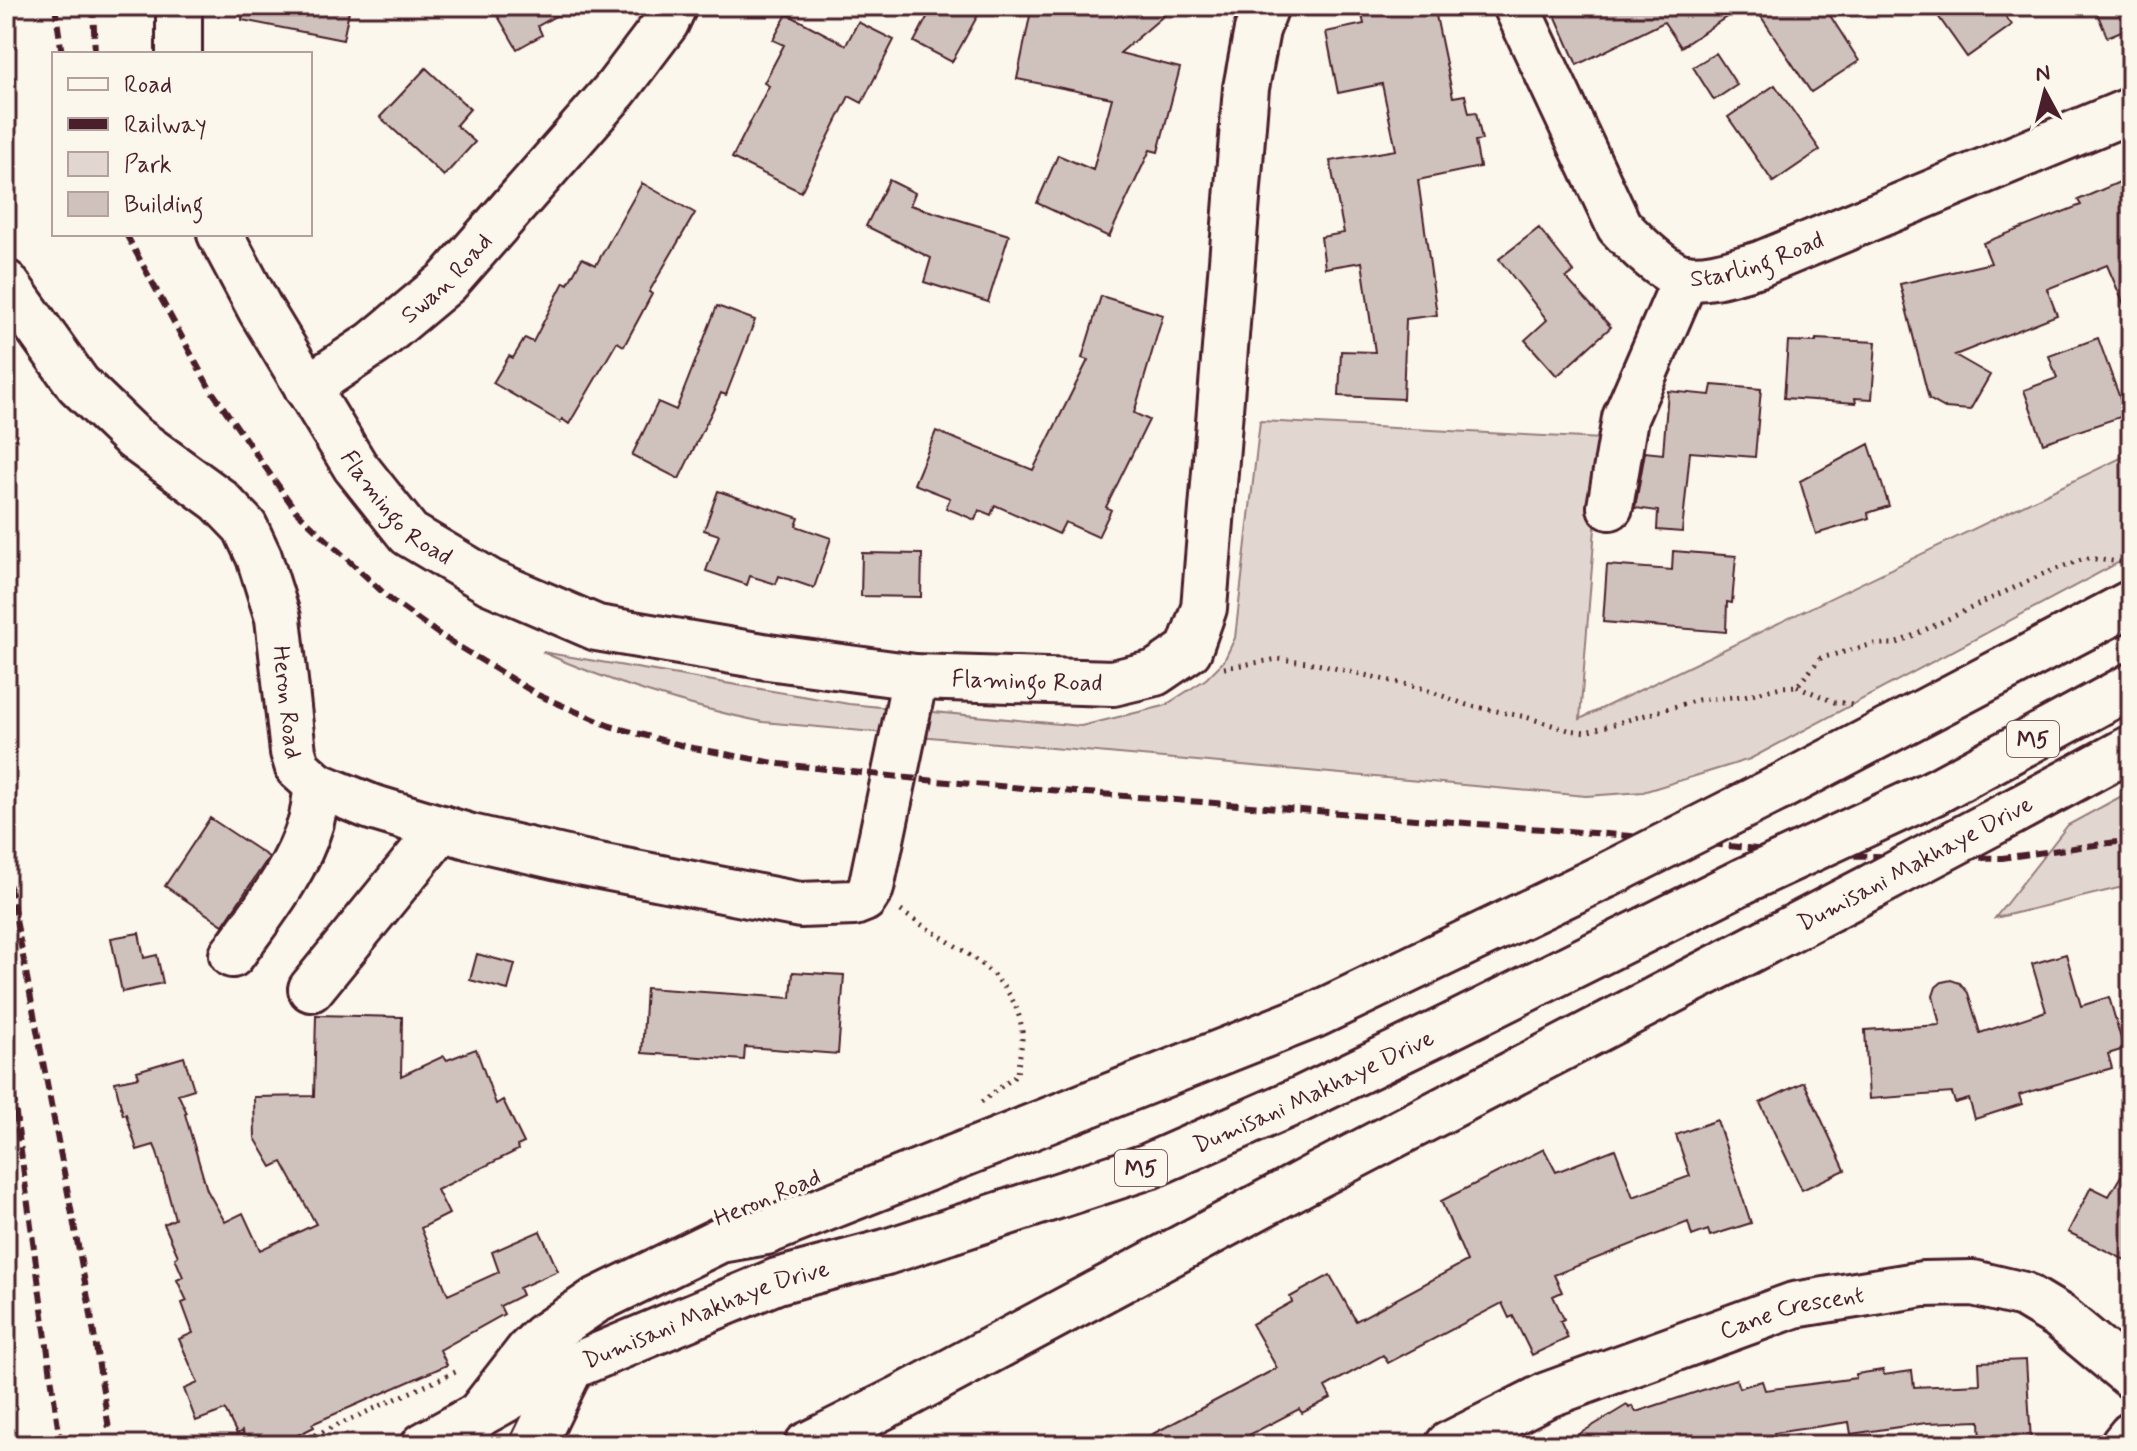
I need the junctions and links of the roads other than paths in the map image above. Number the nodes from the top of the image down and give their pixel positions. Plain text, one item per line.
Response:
1 (179, 6) edge
2 (674, 6) edge
3 (1266, 6) edge
4 (1516, 6) edge
5 (179, 52) edge
6 (2131, 110) edge
7 (221, 236) edge
8 (1686, 277) junction
9 (6, 283) edge
10 (307, 388) junction
11 (1610, 507) dead end
12 (2131, 603) edge
13 (915, 677) junction
14 (2131, 686) edge
15 (2131, 748) edge
16 (317, 785) junction
17 (442, 828) junction
18 (232, 955) dead end
19 (311, 989) dead end
20 (766, 1232) junction
21 (554, 1375) junction
22 (2131, 1376) edge
23 (476, 1435) edge
24 (2131, 1435) edge
25 (424, 1445) edge
26 (533, 1445) edge
27 (807, 1445) edge
28 (1448, 1445) edge
29 (2123, 1445) edge

1 - 5 street
2 - 10 street, Swan Road
3 - 13 street, Flamingo Road
4 - 8 street, Starling Road
6 - 8 street, Starling Road
7 - 10 street
8 - 11 street
9 - 16 street, Heron Road
10 - 13 street, Flamingo Road
12 - 20 street, bridge
13 - 17 street, Heron Road
14 - 21 street, Dumisani Makhaye Drive / M5, bridge
15 - 27 street, Dumisani Makhaye Drive / M5, bridge
16 - 17 street, Heron Road
16 - 18 street
17 - 19 street
20 - 21 street
20 - 23 street
21 - 23 street, Dumisani Makhaye Drive / M5
21 - 26 street
22 - 28 street, Cane Crescent
23 - 25 street, Dumisani Makhaye Drive / M5
24 - 29 street

